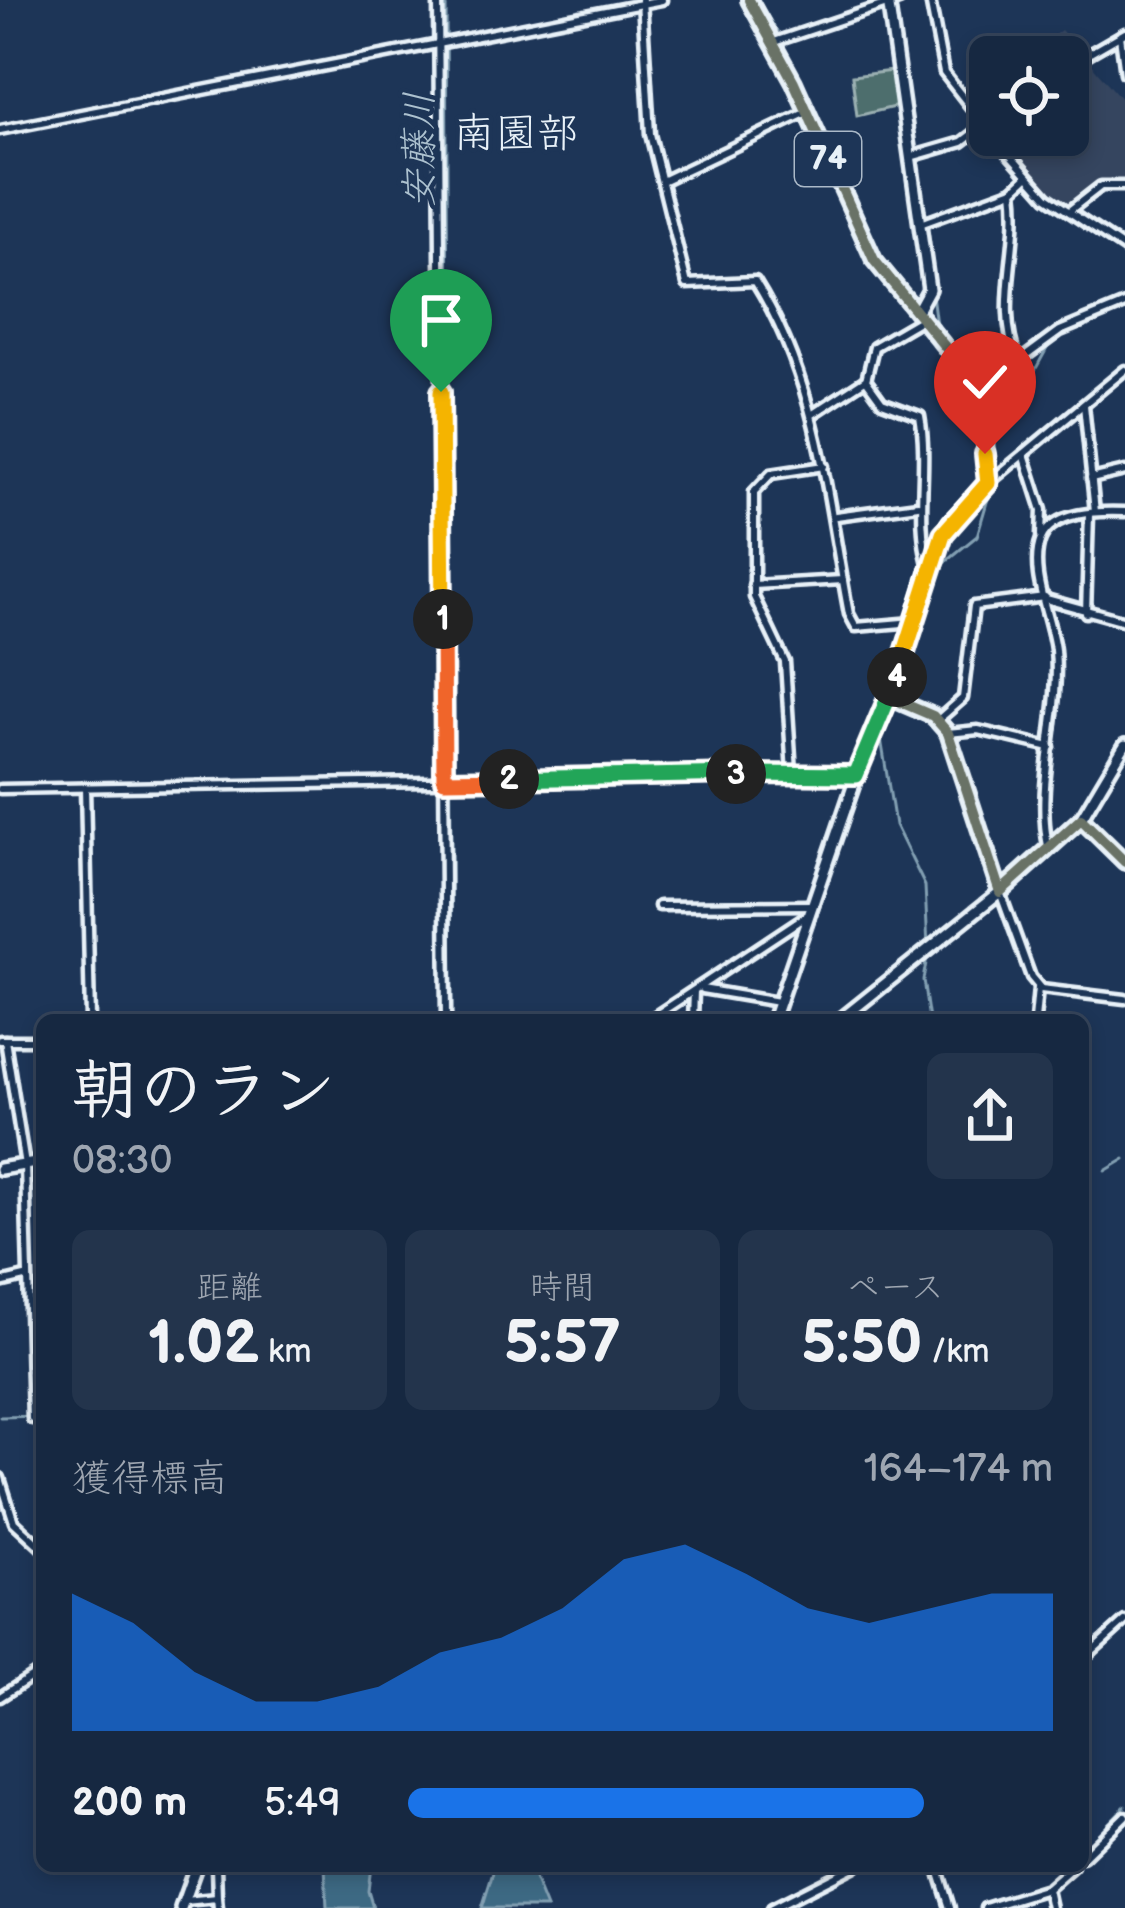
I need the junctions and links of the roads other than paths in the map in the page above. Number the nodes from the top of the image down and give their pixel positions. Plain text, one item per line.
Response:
1 (438, 0) edge
2 (662, 0) edge
3 (749, 0) edge
4 (931, 0) edge
5 (892, 1) edge
6 (642, 2) edge
7 (1122, 35) edge
8 (774, 41) junction
9 (438, 43) junction
10 (1089, 54) edge
11 (1125, 72) edge
12 (969, 105) edge
13 (807, 112) junction
14 (0, 130) edge
15 (969, 139) edge
16 (1010, 156) edge
17 (910, 157) junction
18 (1027, 177) junction
19 (662, 181) junction
20 (1125, 186) edge
21 (1013, 190) junction
22 (1069, 212) junction
23 (920, 224) junction
24 (1125, 249) edge
25 (1125, 304) edge
26 (920, 315) junction
27 (1018, 361) junction
28 (1125, 370) edge
29 (866, 380) junction
30 (977, 392) junction
31 (1084, 405) junction
32 (812, 414) junction
33 (1024, 454) junction
34 (824, 466) junction
35 (1125, 471) edge
36 (1091, 479) junction
37 (988, 483) junction
38 (918, 505) junction
39 (1042, 512) junction
40 (1125, 512) edge
41 (1092, 513) junction
42 (836, 516) junction
43 (1054, 522) junction
44 (1041, 539) junction
45 (930, 567) junction
46 (843, 580) junction
47 (753, 585) junction
48 (1046, 598) junction
49 (1086, 613) junction
50 (1125, 621) edge
51 (914, 622) junction
52 (890, 698) junction
53 (937, 720) junction
54 (949, 734) junction
55 (1125, 745) edge
56 (1050, 747) junction
57 (792, 773) junction
58 (856, 775) junction
59 (444, 780) junction
60 (85, 787) junction
61 (0, 789) edge
62 (1081, 819) junction
63 (1050, 849) junction
64 (1125, 862) edge
65 (1000, 892) junction
66 (658, 906) dead end
67 (811, 909) junction
68 (1038, 987) junction
69 (696, 990) junction
70 (1125, 999) edge
71 (779, 1002) junction
72 (89, 1014) edge
73 (446, 1014) edge
74 (658, 1014) edge
75 (694, 1014) edge
76 (775, 1014) edge
77 (848, 1014) edge
78 (1035, 1014) edge
79 (3, 1040) edge
80 (36, 1040) edge
81 (36, 1163) edge
82 (25, 1165) junction
83 (0, 1169) edge
84 (25, 1277) junction
85 (0, 1283) edge
86 (32, 1419) dead end
87 (0, 1478) edge
88 (36, 1542) edge
89 (1125, 1621) edge
90 (1089, 1654) edge
91 (36, 1674) edge
92 (0, 1697) edge
93 (1125, 1816) edge
94 (1089, 1851) edge
95 (194, 1872) edge
96 (216, 1872) edge
97 (843, 1872) edge
98 (939, 1872) edge
99 (1066, 1872) edge
100 (1047, 1889) junction
101 (217, 1898) junction
102 (183, 1904) edge
103 (218, 1908) edge
104 (772, 1908) edge
105 (950, 1908) edge
106 (985, 1908) edge
107 (1052, 1908) edge

1 - 9 street
2 - 6 street
3 - 8 main road, 74
4 - 12 street
5 - 8 street
5 - 17 street
6 - 9 street
6 - 19 street
7 - 10 street
7 - 11 street
8 - 13 main road, 74
9 - 14 street
9 - 59 street
13 - 19 street
13 - 26 main road, 74
15 - 17 street
16 - 18 street
17 - 23 street
18 - 21 street
18 - 22 street
19 - 32 street
20 - 22 street
21 - 23 street
21 - 27 street
22 - 24 street
23 - 26 street
25 - 27 street
26 - 29 street
26 - 30 main road, 74
27 - 30 street
28 - 31 street
29 - 32 street
29 - 38 street
30 - 37 main road, 74
31 - 33 street
31 - 36 street
32 - 34 street
33 - 37 street
33 - 39 street
34 - 42 street
34 - 47 street
35 - 36 street
36 - 41 street
37 - 45 main road
38 - 42 street
38 - 45 street
39 - 43 street
39 - 44 street
40 - 41 street
41 - 43 street
41 - 49 street
42 - 46 street
43 - 44 street
44 - 48 street
45 - 51 main road
46 - 47 street
46 - 51 street
47 - 57 street
48 - 49 street
48 - 53 street
48 - 56 street
49 - 50 street
51 - 52 main road
52 - 53 main road
52 - 58 street
53 - 54 main road
54 - 56 street
54 - 65 main road
55 - 62 street
56 - 63 street
57 - 58 street
57 - 59 street
58 - 67 street
59 - 60 street
59 - 73 street
60 - 61 street
60 - 72 street
62 - 63 main road
62 - 64 main road
63 - 65 main road
65 - 68 street
65 - 77 street
66 - 67 street
67 - 69 street
67 - 71 street
68 - 70 street
68 - 78 street
69 - 71 street
69 - 74 street
69 - 75 street
71 - 76 street
79 - 80 street
79 - 82 street
81 - 82 street
82 - 83 street
82 - 84 street
84 - 85 street
84 - 86 street
87 - 88 street
89 - 90 street
91 - 92 street
93 - 94 street
95 - 102 street
96 - 101 street
97 - 104 street
98 - 105 street
99 - 100 street
100 - 106 street
100 - 107 street
101 - 102 street
101 - 103 street

